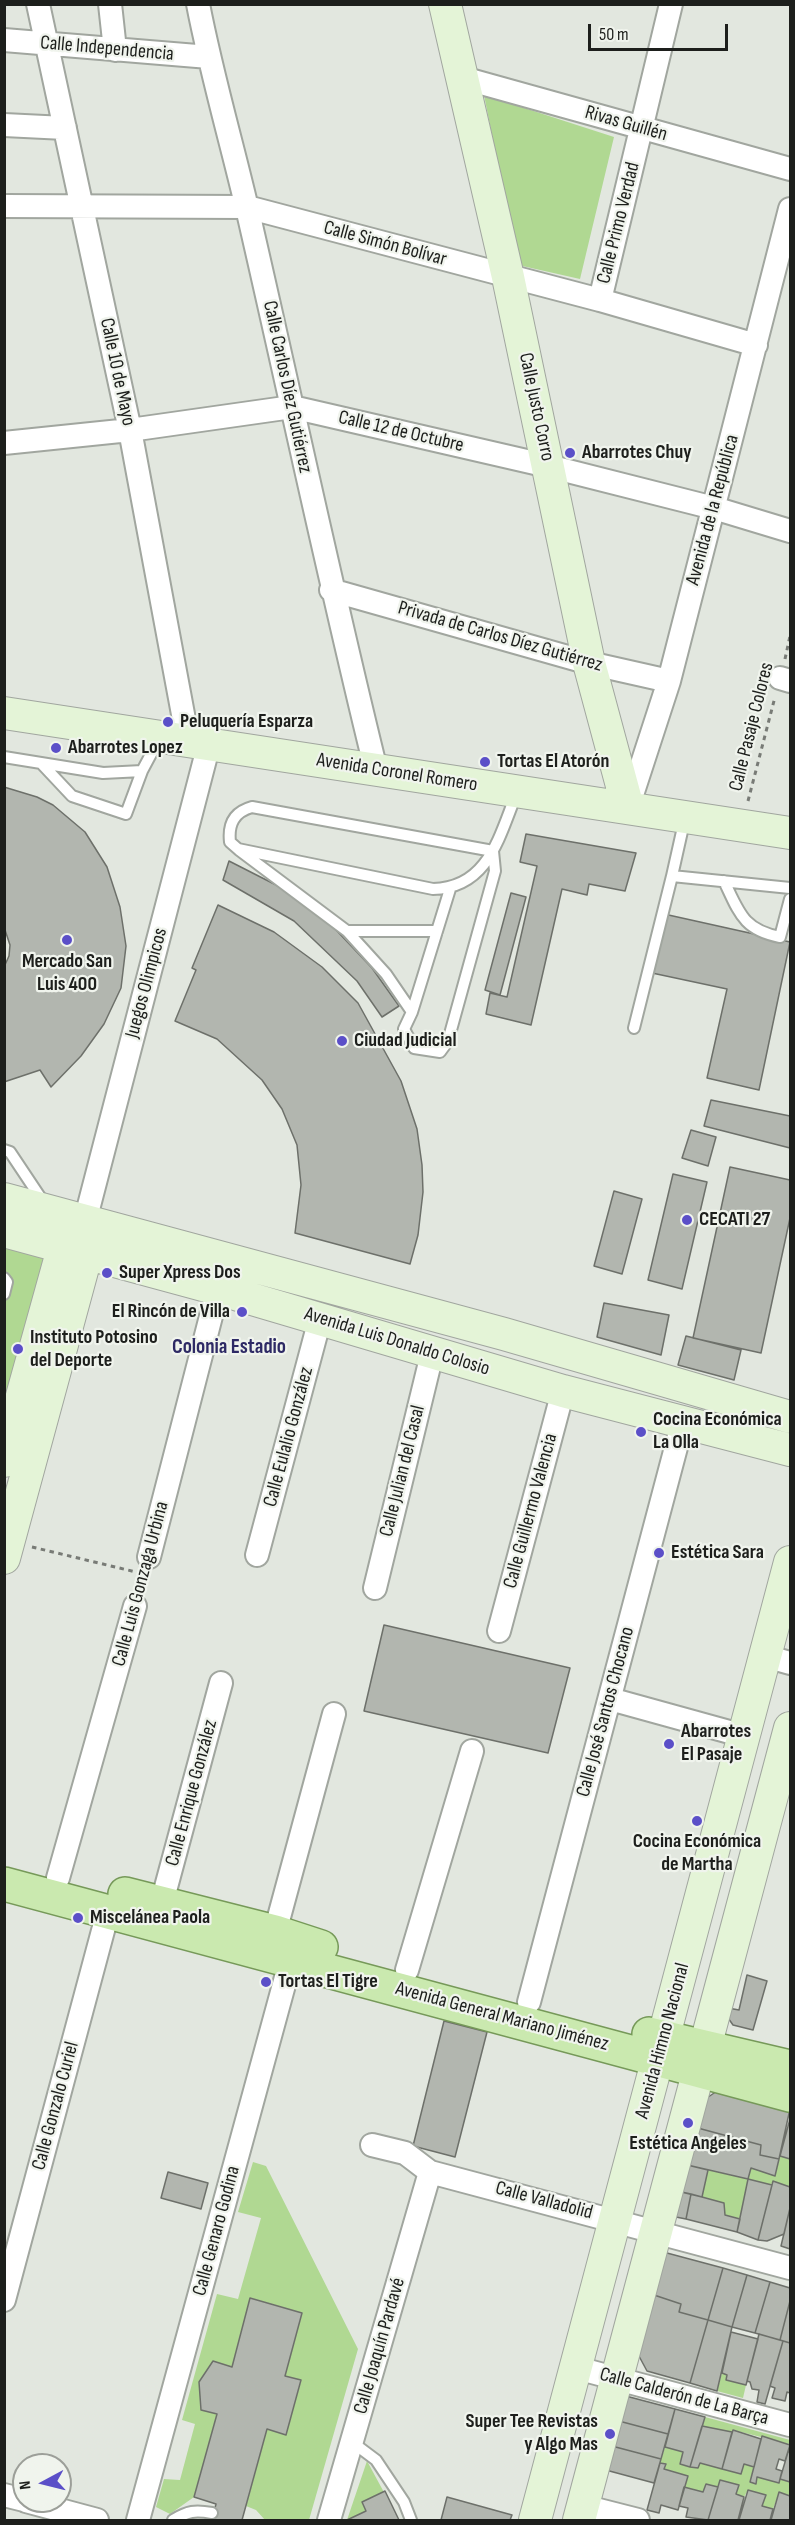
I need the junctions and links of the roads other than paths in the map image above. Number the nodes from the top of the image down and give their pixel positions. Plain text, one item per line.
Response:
1 (38, 4) edge
2 (110, 4) edge
3 (198, 4) edge
4 (445, 4) edge
5 (671, 4) edge
6 (4, 40) edge
7 (45, 43) junction
8 (115, 50) junction
9 (209, 57) junction
10 (463, 78) junction
11 (4, 125) edge
12 (65, 128) junction
13 (642, 129) junction
14 (790, 169) edge
15 (4, 206) edge
16 (82, 207) junction
17 (247, 207) junction
18 (790, 209) edge
19 (508, 277) junction
20 (600, 300) junction
21 (756, 345) junction
22 (292, 407) junction
23 (130, 430) junction
24 (4, 443) edge
25 (548, 466) junction
26 (714, 508) junction
27 (790, 531) edge
28 (331, 590) junction
29 (589, 663) junction
30 (669, 681) junction
31 (4, 713) edge
32 (186, 741) junction
33 (4, 758) edge
34 (40, 763) junction
35 (376, 770) junction
36 (142, 771) junction
37 (517, 792) junction
38 (628, 808) junction
39 (685, 817) junction
40 (790, 833) edge
41 (238, 849) junction
42 (493, 851) junction
43 (672, 876) junction
44 (724, 881) junction
45 (790, 888) edge
46 (450, 889) junction
47 (790, 898) edge
48 (437, 930) junction
49 (347, 931) junction
50 (412, 1012) junction
51 (634, 1028) dead end
52 (4, 1149) edge
53 (4, 1199) edge
54 (75, 1229) junction
55 (4, 1231) edge
56 (4, 1278) edge
57 (218, 1289) junction
58 (4, 1293) edge
59 (320, 1319) junction
60 (504, 1334) junction
61 (432, 1354) junction
62 (495, 1372) junction
63 (562, 1391) junction
64 (790, 1417) edge
65 (683, 1421) junction
66 (790, 1450) edge
67 (4, 1461) edge
68 (7, 1549) edge
69 (257, 1555) dead end
70 (790, 1562) edge
71 (146, 1565) road end
72 (375, 1588) dead end
73 (135, 1606) dead end
74 (499, 1630) dead end
75 (778, 1660) edge
76 (221, 1683) dead end
77 (612, 1692) junction
78 (334, 1714) dead end
79 (790, 1728) edge
80 (744, 1736) junction
81 (472, 1751) dead end
82 (4, 1862) edge
83 (58, 1878) junction
84 (4, 1884) edge
85 (162, 1902) junction
86 (108, 1912) junction
87 (287, 1944) junction
88 (407, 1970) junction
89 (529, 2002) junction
90 (661, 2049) junction
91 (702, 2059) junction
92 (790, 2067) edge
93 (790, 2095) edge
94 (372, 2145) dead end
95 (430, 2172) junction
96 (616, 2220) junction
97 (656, 2233) junction
98 (790, 2268) edge
99 (4, 2300) edge
100 (577, 2368) junction
101 (617, 2379) junction
102 (790, 2425) edge
103 (352, 2442) junction
104 (70, 2513) edge
105 (212, 2513) dead end
106 (581, 2513) edge
107 (97, 2520) edge
108 (138, 2520) edge
109 (173, 2520) edge
110 (329, 2520) edge
111 (411, 2520) edge
112 (535, 2520) edge
113 (638, 2520) edge

1 - 7 street, Calle 10 de Mayo
2 - 8 street
3 - 9 street, Calle Carlos Díez Gutiérrez
4 - 10 street, Calle Justo Corro
5 - 13 street, Calle Primo Verdad
6 - 7 street, Calle Independencia
7 - 8 street, Calle Independencia
7 - 12 street, Calle 10 de Mayo
8 - 9 street, Calle Independencia
9 - 17 street, Calle Carlos Díez Gutiérrez
10 - 13 street, Rivas Guillén
10 - 19 street, Calle Justo Corro
11 - 12 street
12 - 16 street, Calle 10 de Mayo
13 - 14 street, Rivas Guillén
13 - 20 street, Calle Primo Verdad
15 - 16 street, Calle Simón Bolívar
16 - 17 street, Calle Simón Bolívar
16 - 23 street, Calle 10 de Mayo
17 - 19 street, Calle Simón Bolívar
17 - 22 street, Calle Carlos Díez Gutiérrez
18 - 21 street, Avenida de la República
19 - 20 street, Calle Simón Bolívar
19 - 25 street, Calle Justo Corro
20 - 21 street, Calle Simón Bolívar
21 - 26 street, Avenida de la República
22 - 23 street, Calle 12 de Octubre
22 - 25 street, Calle 12 de Octubre
22 - 28 street, Calle Carlos Díez Gutiérrez
23 - 24 street, Calle 12 de Octubre
23 - 32 street, Calle 10 de Mayo
25 - 26 street, Calle 12 de Octubre
25 - 29 street, Calle Justo Corro
26 - 27 street, Calle 12 de Octubre
26 - 30 street, Avenida de la República
28 - 29 street, Privada de Carlos Díez Gutiérrez
28 - 35 street, Calle Carlos Díez Gutiérrez
29 - 30 street, Privada de Carlos Díez Gutiérrez
29 - 38 street, Calle Justo Corro
30 - 38 street, Avenida de la República
31 - 32 street, Avenida Coronel Romero
32 - 35 street, Avenida Coronel Romero
32 - 36 lane
32 - 54 street, Juegos Olimpicos
33 - 34 lane
34 - 36 lane
34 - 36 lane
35 - 37 street, Avenida Coronel Romero
37 - 38 street, Avenida Coronel Romero
37 - 42 lane
38 - 39 street, Avenida Coronel Romero
39 - 40 street, Avenida Coronel Romero
39 - 43 lane
41 - 42 lane
41 - 46 lane
41 - 49 lane
42 - 46 lane
42 - 50 lane
43 - 44 lane
43 - 51 lane
44 - 45 lane
44 - 47 lane
46 - 48 lane
48 - 49 lane
48 - 50 lane
49 - 50 lane
52 - 54 lane
53 - 54 street, Avenida Luis Donaldo Colosio
54 - 55 street, Avenida Luis Donaldo Colosio
54 - 57 street, Avenida Luis Donaldo Colosio
54 - 60 street, Avenida Luis Donaldo Colosio
54 - 67 street
54 - 68 street
56 - 58 lane
57 - 59 street, Avenida Luis Donaldo Colosio
57 - 71 street, Calle Luis Gonzaga Urbina
59 - 61 street, Avenida Luis Donaldo Colosio
59 - 69 street, Calle Eulalio González
60 - 62 street
60 - 64 street, Avenida Luis Donaldo Colosio
61 - 62 street, Avenida Luis Donaldo Colosio
61 - 72 street, Calle Julian del Casal
62 - 63 street, Avenida Luis Donaldo Colosio
63 - 65 street, Avenida Luis Donaldo Colosio
63 - 74 street, Calle Guillermo Valencia
65 - 66 street, Avenida Luis Donaldo Colosio
65 - 77 street, Calle José Santos Chocano
70 - 75 street, Avenida Himno Nacional
73 - 83 street, Calle Luis Gonzaga Urbina
75 - 80 street, Avenida Himno Nacional
76 - 85 street, Calle Enrique González
77 - 80 street
77 - 89 street, Calle José Santos Chocano
78 - 87 street
79 - 91 street
80 - 90 street, Avenida Himno Nacional
81 - 88 street
82 - 83 main road, Avenida General Mariano Jiménez
83 - 85 main road, Avenida General Mariano Jiménez
84 - 86 main road, Avenida General Mariano Jiménez
85 - 87 main road, Avenida General Mariano Jiménez
86 - 87 main road, Avenida General Mariano Jiménez
86 - 99 street, Calle Gonzalo Curiel
87 - 88 main road, Avenida General Mariano Jiménez
87 - 90 main road, Avenida General Mariano Jiménez
87 - 108 street, Calle Genaro Godina
88 - 89 main road, Avenida General Mariano Jiménez
89 - 90 main road, Avenida General Mariano Jiménez
90 - 91 main road, Avenida General Mariano Jiménez
90 - 96 street, Avenida Himno Nacional
91 - 92 main road, Avenida General Mariano Jiménez
91 - 93 main road, Avenida General Mariano Jiménez
91 - 97 street
94 - 95 street
95 - 96 street, Calle Valladolid
95 - 103 street, Calle Joaquín Pardavé
96 - 97 street, Calle Valladolid
96 - 100 street, Avenida Himno Nacional
97 - 98 street, Calle Valladolid
97 - 101 street
100 - 101 street, Calle Calderón de La Barça
100 - 112 street, Avenida Himno Nacional
101 - 102 street, Calle Calderón de La Barça
101 - 106 street
103 - 110 street, Calle Joaquín Pardavé
103 - 111 lane
104 - 107 street
105 - 109 lane
106 - 113 street

